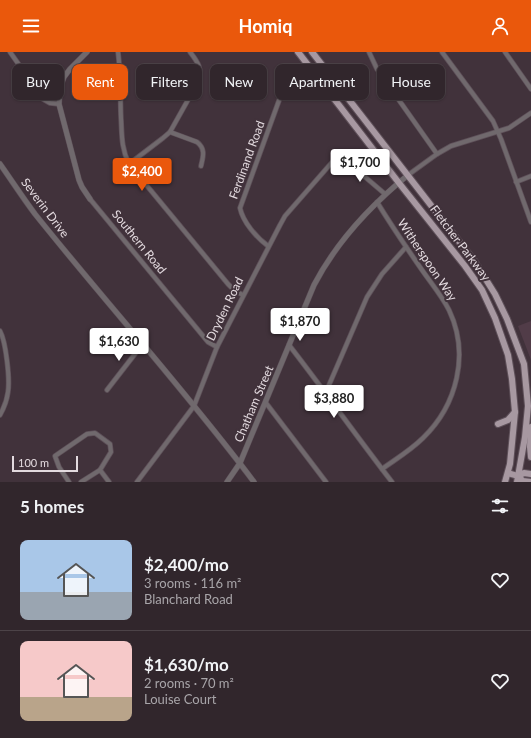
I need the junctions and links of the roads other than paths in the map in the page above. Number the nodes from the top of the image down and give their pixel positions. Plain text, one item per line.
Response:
1 (10, 52) edge
2 (87, 52) edge
3 (118, 52) edge
4 (190, 52) edge
5 (298, 52) edge
6 (312, 52) edge
7 (369, 52) edge
8 (442, 52) edge
9 (505, 52) edge
10 (531, 90) edge
11 (279, 100) edge
12 (59, 104) junction
13 (531, 113) edge
14 (170, 132) junction
15 (498, 132) junction
16 (437, 154) junction
17 (0, 164) edge
18 (129, 164) junction
19 (201, 166) dead end
20 (408, 175) junction
21 (531, 176) edge
22 (516, 182) junction
23 (399, 183) junction
24 (385, 194) junction
25 (90, 199) joint
26 (376, 202) junction
27 (531, 222) edge
28 (268, 246) junction
29 (406, 247) junction
30 (243, 294) junction
31 (0, 331) edge
32 (143, 345) junction
33 (289, 345) junction
34 (217, 347) junction
35 (524, 364) junction
36 (531, 373) edge
37 (107, 390) dead end
38 (326, 392) junction
39 (531, 400) edge
40 (266, 403) junction
41 (194, 406) junction
42 (528, 406) junction
43 (515, 412) junction
44 (0, 415) edge
45 (531, 423) edge
46 (498, 424) dead end
47 (531, 427) edge
48 (531, 457) edge
49 (240, 463) junction
50 (382, 469) junction
51 (100, 470) junction
52 (508, 473) junction
53 (531, 474) edge
54 (518, 479) edge
55 (69, 482) edge
56 (81, 482) edge
57 (109, 482) edge
58 (137, 482) edge
59 (227, 482) edge
60 (254, 482) edge
61 (326, 482) edge
62 (392, 482) edge
63 (506, 482) edge
64 (531, 482) edge

1 - 12 street
2 - 12 street, Southern Road
3 - 18 street
4 - 14 street
5 - 23 main road, Fletcher Parkway
6 - 20 main road, Fletcher Parkway
7 - 16 street
8 - 15 street
9 - 10 street
11 - 28 street, Ferdinand Road
12 - 25 street, Southern Road
13 - 15 street, Chatham Street
14 - 18 street
14 - 19 street
15 - 16 street, Chatham Street
15 - 22 street
16 - 20 street, Chatham Street
17 - 32 street, Severin Drive
18 - 30 street
20 - 23 street, Chatham Street
20 - 35 main road, Fletcher Parkway
21 - 22 street
22 - 27 street
23 - 24 street, Chatham Street
23 - 43 main road, Fletcher Parkway
24 - 26 street, Chatham Street
24 - 28 street, Dryden Road
25 - 34 street, Southern Road
26 - 29 street, Witherspoon Way
26 - 33 street, Chatham Street
28 - 30 street, Dryden Road
29 - 38 street
29 - 50 street, Witherspoon Way
30 - 34 street, Dryden Road
31 - 44 street
32 - 37 street
32 - 41 street, Severin Drive
33 - 38 street
33 - 40 street, Chatham Street
34 - 41 street, Dryden Road
35 - 36 main road
35 - 42 main road, Fletcher Parkway
38 - 50 street
39 - 42 main road
40 - 49 street, Chatham Street
40 - 61 street
41 - 49 street, Severin Drive
41 - 58 street, Dryden Road
42 - 45 main road
42 - 54 main road, Fletcher Parkway
43 - 46 main road
43 - 52 main road, Fletcher Parkway
47 - 48 main road
49 - 59 street, Chatham Street
49 - 60 street, Severin Drive
50 - 62 street
51 - 55 street
51 - 56 street
51 - 57 street
52 - 54 main road
52 - 63 main road, Fletcher Parkway
53 - 54 main road
54 - 64 main road

